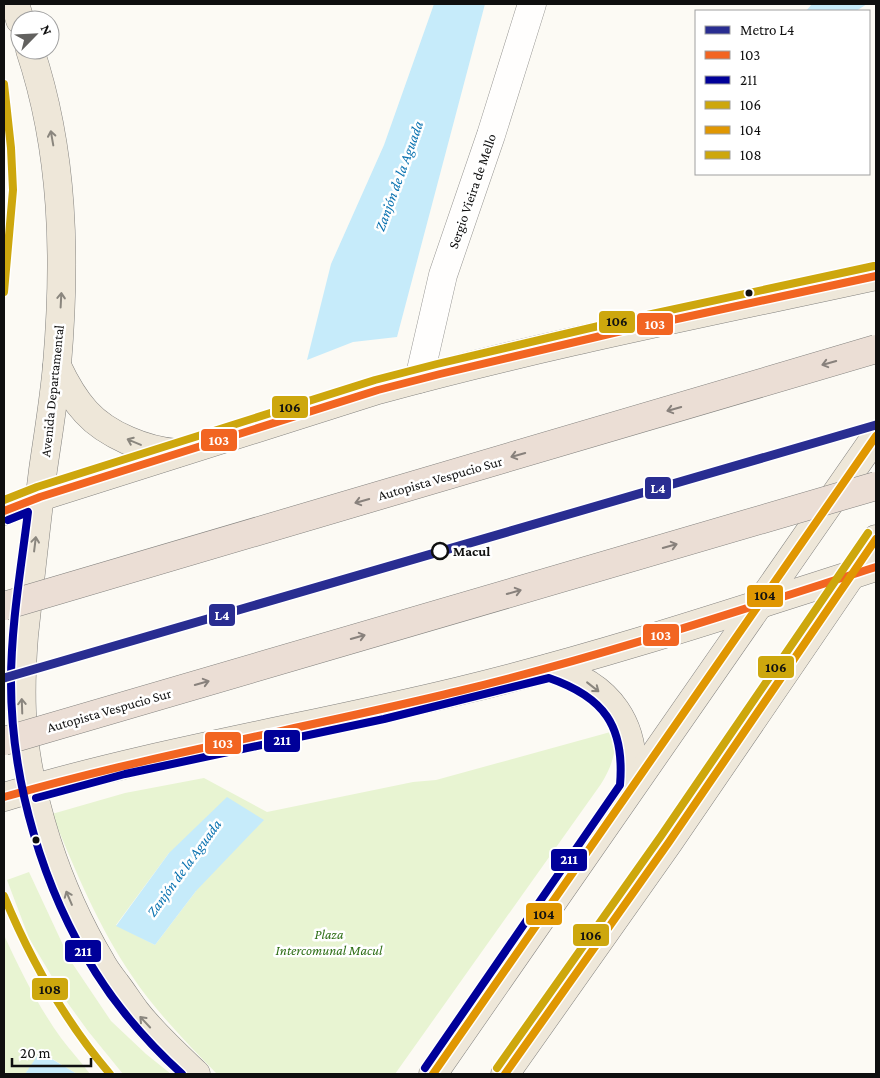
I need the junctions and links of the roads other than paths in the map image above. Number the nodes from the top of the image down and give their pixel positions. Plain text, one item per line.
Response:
1 (532, 4) edge
2 (33, 60) edge
3 (876, 276) edge
4 (876, 349) edge
5 (57, 366) junction
6 (418, 379) junction
7 (876, 436) edge
8 (181, 453) junction
9 (876, 486) edge
10 (40, 498) junction
11 (4, 511) edge
12 (876, 539) edge
13 (864, 571) edge
14 (4, 606) edge
15 (756, 607) junction
16 (549, 668) junction
17 (4, 741) edge
18 (33, 788) junction
19 (630, 788) junction
20 (4, 798) edge
21 (196, 1074) edge
22 (433, 1074) edge
23 (505, 1074) edge

1 - 6 street, Sergio Vieira de Mello
5 -> 2 main road, Avenida Departamental
3 - 6 main road
4 -> 14 highway, Autopista Vespucio Sur, bridge
8 -> 5 main road
5 - 10 main road, Avenida Departamental
6 - 8 main road
7 - 15 main road
8 - 10 main road
17 -> 9 highway, Autopista Vespucio Sur, bridge
10 - 11 main road
18 -> 10 main road, Avenida Departamental
12 - 13 main road
13 - 15 main road
13 - 23 main road
15 - 16 main road
15 - 19 main road
16 - 18 main road
16 -> 19 main road
18 - 20 main road
21 -> 18 main road, Avenida Departamental
19 - 22 main road

